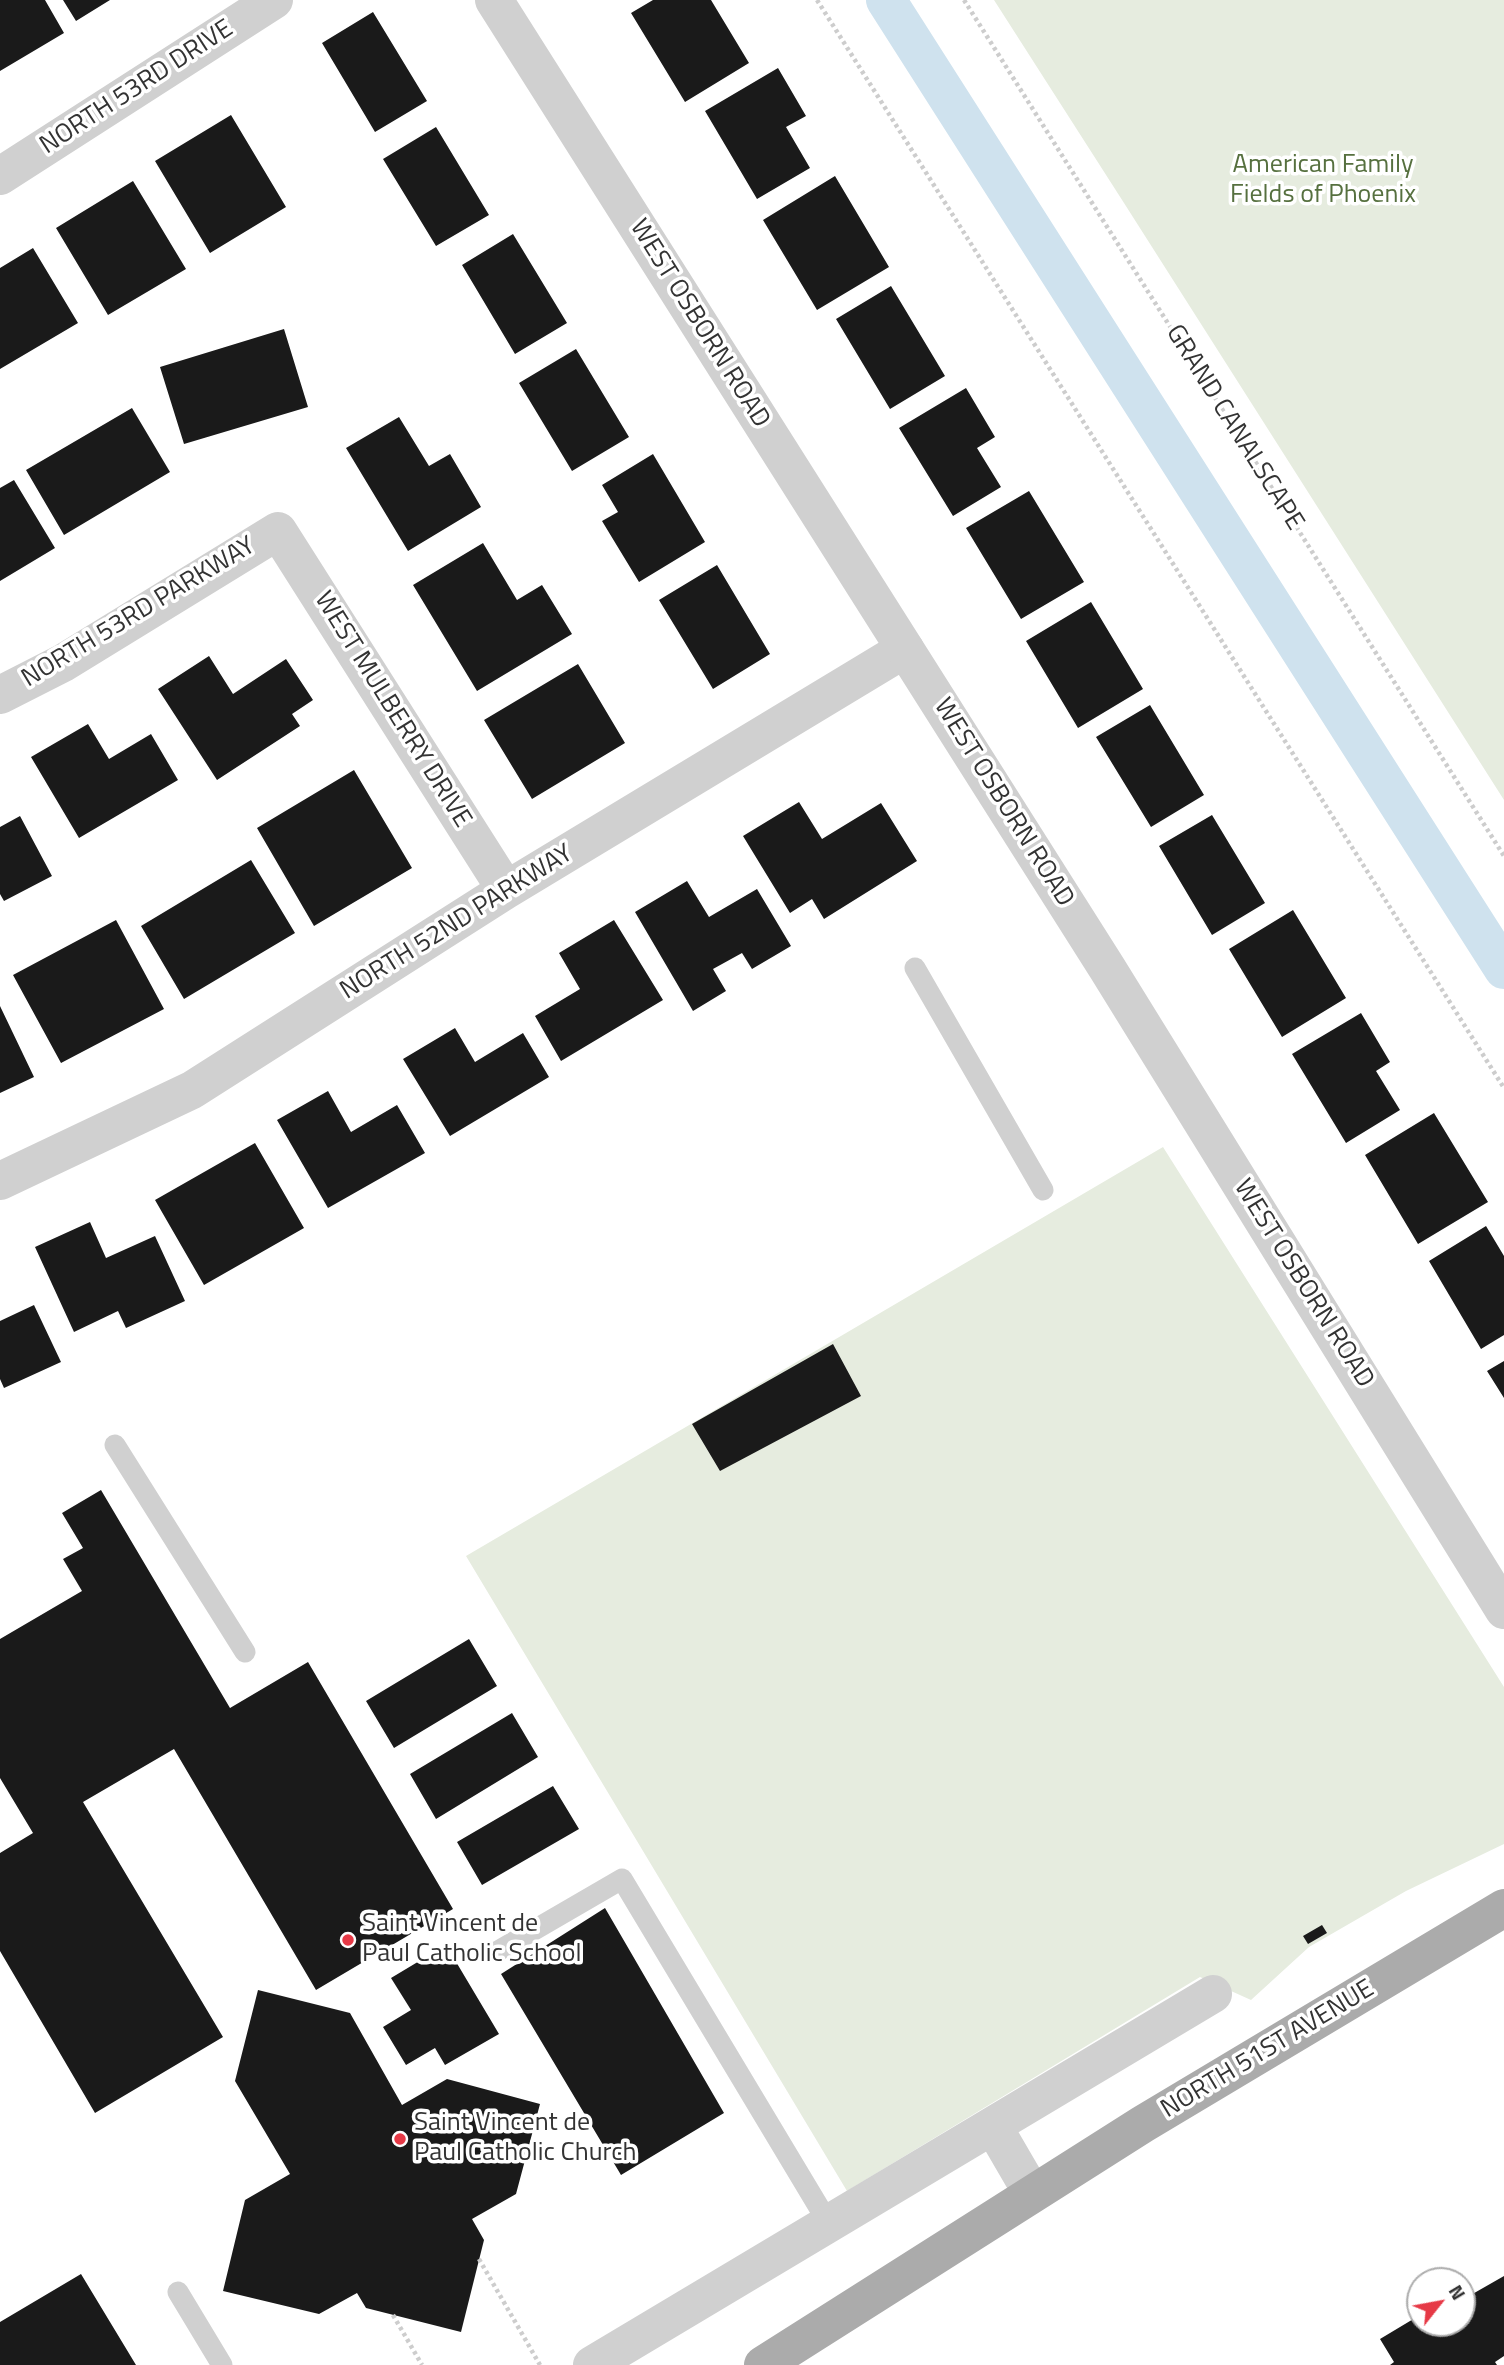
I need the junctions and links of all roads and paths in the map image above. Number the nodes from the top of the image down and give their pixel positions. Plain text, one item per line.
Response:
1 (274, 0) edge
2 (494, 0) edge
3 (817, 0) edge
4 (964, 0) edge
5 (0, 176) edge
6 (278, 531) joint
7 (905, 649) junction
8 (0, 695) edge
9 (1504, 856) edge
10 (506, 890) junction
11 (915, 968) dead end
12 (1504, 1088) edge
13 (0, 1181) edge
14 (1043, 1190) dead end
15 (114, 1445) dead end
16 (1504, 1610) edge
17 (245, 1652) dead end
18 (1504, 1908) edge
19 (498, 1951) dead end
20 (1213, 1994) dead end
21 (993, 2126) junction
22 (1032, 2193) junction
23 (829, 2224) junction
24 (479, 2259) dead end
25 (178, 2291) dead end
26 (393, 2315) dead end
27 (222, 2365) edge
28 (422, 2365) edge
29 (540, 2365) edge
30 (592, 2365) edge
31 (763, 2365) edge

1 - 5 street, NORTH 53RD DRIVE
2 - 7 street, WEST OSBORN ROAD
3 - 12 path
4 - 9 path, GRAND CANALSCAPE
6 - 8 street, NORTH 53RD PARKWAY
6 - 10 street, WEST MULBERRY DRIVE
7 - 10 street, NORTH 52ND PARKWAY
7 - 16 street, WEST OSBORN ROAD
10 - 13 street, NORTH 52ND PARKWAY
11 - 14 lane
15 - 17 lane
18 - 22 main road, NORTH 51ST AVENUE
19 - 23 lane
20 - 21 street
21 - 22 street
21 - 23 street
22 - 31 main road, NORTH 51ST AVENUE
23 - 30 street
24 - 29 path
25 - 27 lane
26 - 28 path

